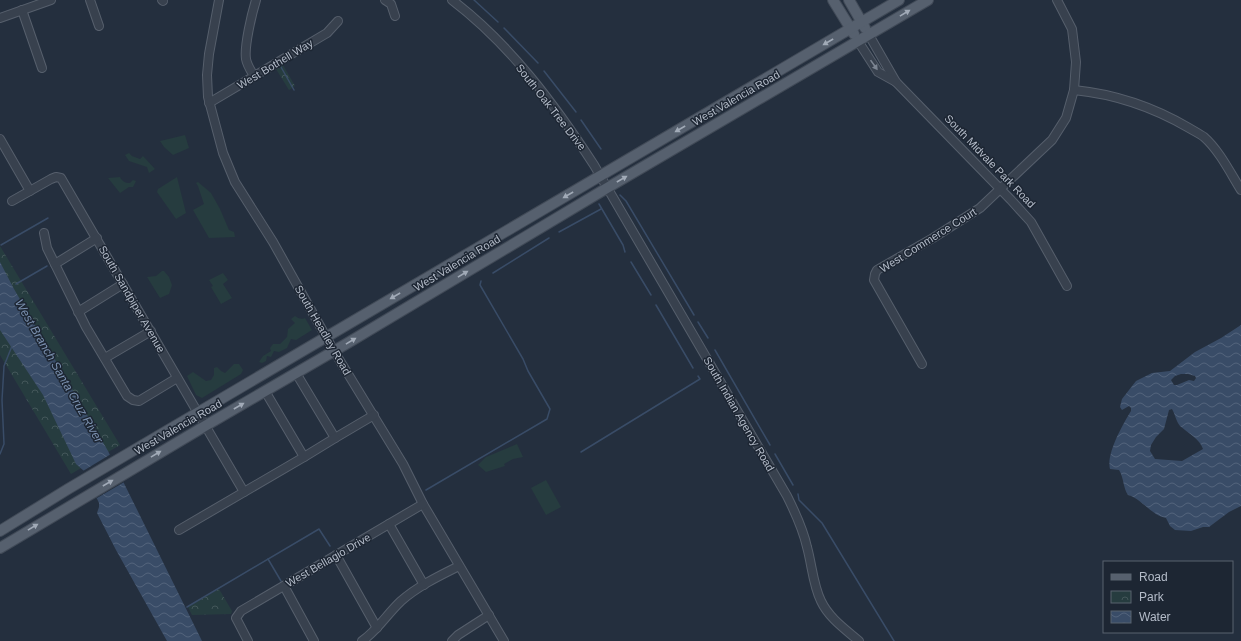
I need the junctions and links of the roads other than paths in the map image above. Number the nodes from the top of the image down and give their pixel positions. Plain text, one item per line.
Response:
1 (52, 0) edge
2 (90, 0) edge
3 (219, 0) edge
4 (256, 0) edge
5 (385, 0) edge
6 (452, 0) edge
7 (833, 0) edge
8 (849, 0) edge
9 (899, 0) edge
10 (928, 0) edge
11 (1057, 0) edge
12 (22, 10) junction
13 (395, 16) dead end
14 (0, 18) edge
15 (338, 21) dead end
16 (862, 22) junction
17 (99, 26) dead end
18 (851, 29) junction
19 (869, 34) junction
20 (858, 41) junction
21 (42, 68) dead end
22 (254, 76) junction
23 (896, 82) junction
24 (1074, 90) junction
25 (209, 103) junction
26 (722, 105) junction
27 (728, 117) junction
28 (0, 139) edge
29 (600, 176) junction
30 (607, 188) junction
31 (1000, 189) junction
32 (30, 190) junction
33 (1241, 190) edge
34 (12, 201) dead end
35 (44, 232) dead end
36 (97, 238) junction
37 (476, 249) junction
38 (483, 262) junction
39 (55, 264) junction
40 (124, 284) junction
41 (1067, 286) dead end
42 (78, 312) junction
43 (151, 331) junction
44 (326, 337) junction
45 (334, 351) junction
46 (105, 358) junction
47 (922, 364) dead end
48 (296, 373) junction
49 (177, 378) junction
50 (265, 391) junction
51 (199, 412) junction
52 (374, 415) junction
53 (205, 426) junction
54 (335, 438) junction
55 (304, 456) junction
56 (244, 492) junction
57 (423, 504) junction
58 (389, 524) junction
59 (179, 530) dead end
60 (0, 531) edge
61 (0, 548) edge
62 (336, 555) junction
63 (459, 566) junction
64 (424, 585) junction
65 (284, 586) junction
66 (489, 615) junction
67 (377, 628) junction
68 (460, 638) edge
69 (248, 641) edge
70 (314, 641) edge
71 (362, 641) edge
72 (452, 641) edge
73 (504, 641) edge
74 (859, 641) edge

1 - 12 street
2 - 17 street
3 - 25 street, South Headley Road
4 - 22 street
5 - 13 street
6 - 29 street, South Oak Tree Drive
7 - 18 main road, South Midvale Park Road
8 - 16 main road, South Midvale Park Road
9 - 16 main road, West Valencia Road
19 -> 10 main road, West Valencia Road
11 - 24 street, West Commerce Court
12 - 14 street
12 - 21 street
15 - 22 street, West Bothell Way
16 - 18 main road, West Valencia Road
16 - 19 main road, South Midvale Park Road
18 - 20 main road, South Midvale Park Road
18 -> 26 main road, West Valencia Road
19 - 20 main road, West Valencia Road
19 - 23 street, South Midvale Park Road
20 -> 23 street, South Midvale Park Road
20 - 27 main road, West Valencia Road
22 - 25 street, West Bothell Way
23 - 31 street, South Midvale Park Road
24 - 31 street, West Commerce Court
24 - 33 street
25 - 44 street, South Headley Road
26 - 27 main road
26 -> 29 main road, West Valencia Road
30 -> 27 main road, West Valencia Road
28 - 32 street
29 - 30 street, South Oak Tree Drive
29 -> 37 main road, West Valencia Road
30 - 38 main road, West Valencia Road
30 - 74 street, South Indian Agency Road
31 - 41 street, South Midvale Park Road
31 - 47 street, West Commerce Court
32 - 34 street
32 - 36 street, South Sandpiper Avenue
35 - 39 street
36 - 39 street
36 - 40 street, South Sandpiper Avenue
37 - 38 main road
37 -> 44 main road, West Valencia Road
45 -> 38 main road, West Valencia Road
39 - 42 street
40 - 42 street
40 - 43 street, South Sandpiper Avenue
42 - 46 street
43 - 46 street
43 - 49 street, South Sandpiper Avenue
44 - 45 street, South Headley Road
44 - 51 main road, West Valencia Road
45 - 48 main road, West Valencia Road
45 - 52 street, South Headley Road
46 - 49 street
48 - 50 main road, West Valencia Road
48 - 54 street
49 - 51 street, South Sandpiper Avenue
53 -> 50 main road, West Valencia Road
50 - 55 street
51 - 53 street, South Sandpiper Avenue
51 - 60 main road, West Valencia Road
52 - 54 street
52 - 57 street, South Headley Road
53 - 56 street, South Sandpiper Avenue
61 -> 53 main road, West Valencia Road
54 - 55 street
55 - 56 street
56 - 59 street
57 - 58 street, West Bellagio Drive
57 - 63 street, South Headley Road
58 - 62 street, West Bellagio Drive
58 - 64 street
62 - 65 street, West Bellagio Drive
62 - 67 street
63 - 64 street
63 - 66 street, South Headley Road
64 - 67 street
65 - 69 street, West Bellagio Drive
65 - 70 street
66 - 68 street
66 - 73 street, South Headley Road
67 - 71 street
68 - 72 street

